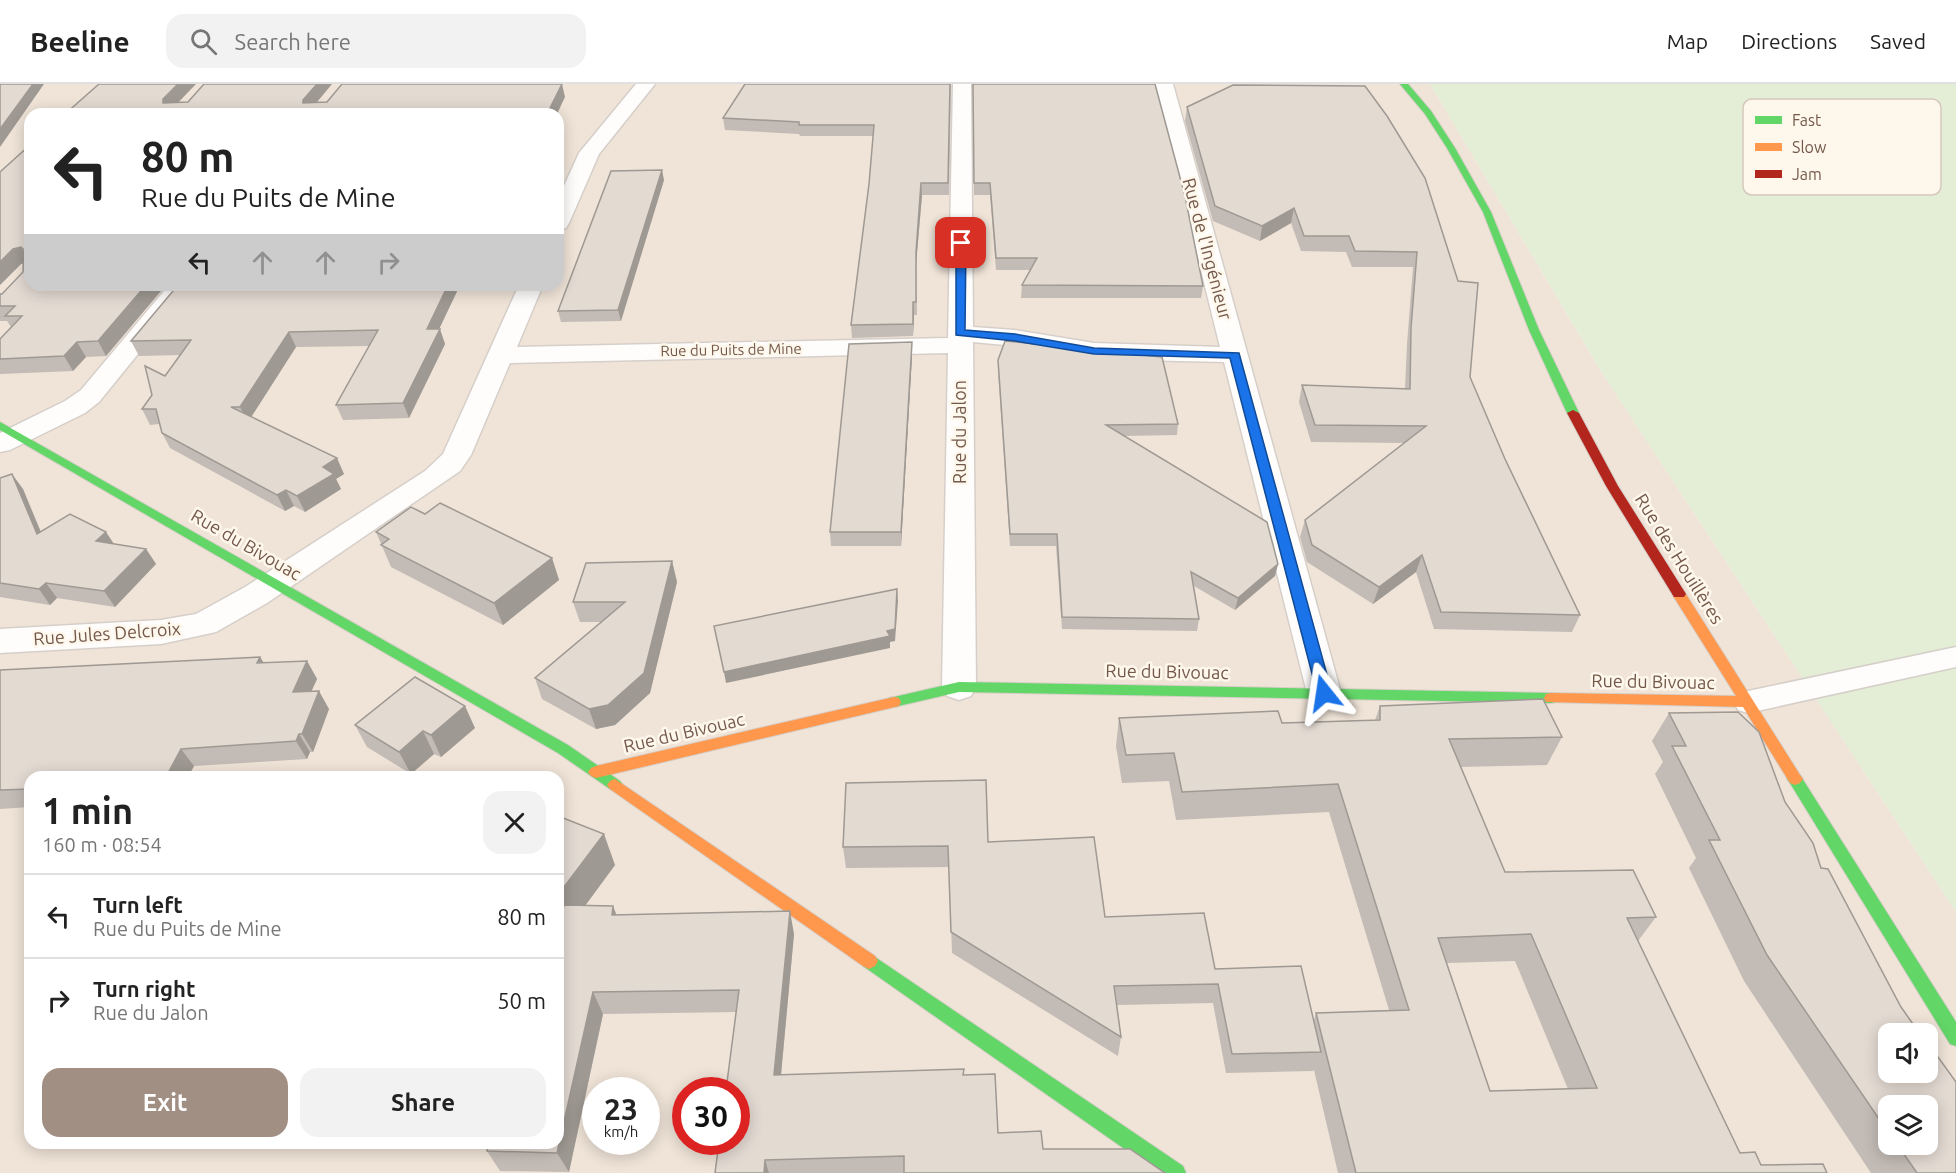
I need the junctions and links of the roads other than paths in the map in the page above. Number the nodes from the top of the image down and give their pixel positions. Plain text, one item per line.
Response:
1 (646, 84) edge
2 (962, 84) edge
3 (1164, 84) edge
4 (1404, 84) edge
5 (564, 209) edge
6 (177, 291) edge
7 (529, 291) edge
8 (960, 339) junction
9 (502, 355) junction
10 (1235, 355) junction
11 (6, 435) edge
12 (274, 582) junction
13 (0, 641) edge
14 (1956, 657) edge
15 (958, 687) junction
16 (1324, 693) junction
17 (1748, 702) junction
18 (596, 772) junction
19 (1956, 1038) edge
20 (1176, 1173) edge

1 - 5 street
2 - 8 street, Rue du Jalon
3 - 10 street, Rue de l'Ingénieur
4 - 17 street, Rue des Houillères
6 - 11 street
7 - 9 street, Rue Jules Delcroix
8 - 9 street, Rue du Puits de Mine
8 - 10 street, Rue du Puits de Mine
8 - 15 street, Rue du Jalon
9 - 12 street, Rue Jules Delcroix
10 - 16 street, Rue de l'Ingénieur
11 - 12 street, Rue du Bivouac
12 - 13 street, Rue Jules Delcroix
12 - 18 street, Rue du Bivouac
14 - 17 lane
15 - 16 street, Rue du Bivouac
15 - 18 street, Rue du Bivouac
16 - 17 street, Rue du Bivouac
17 - 19 street, Rue des Houillères
18 - 20 street, Rue du Bivouac

